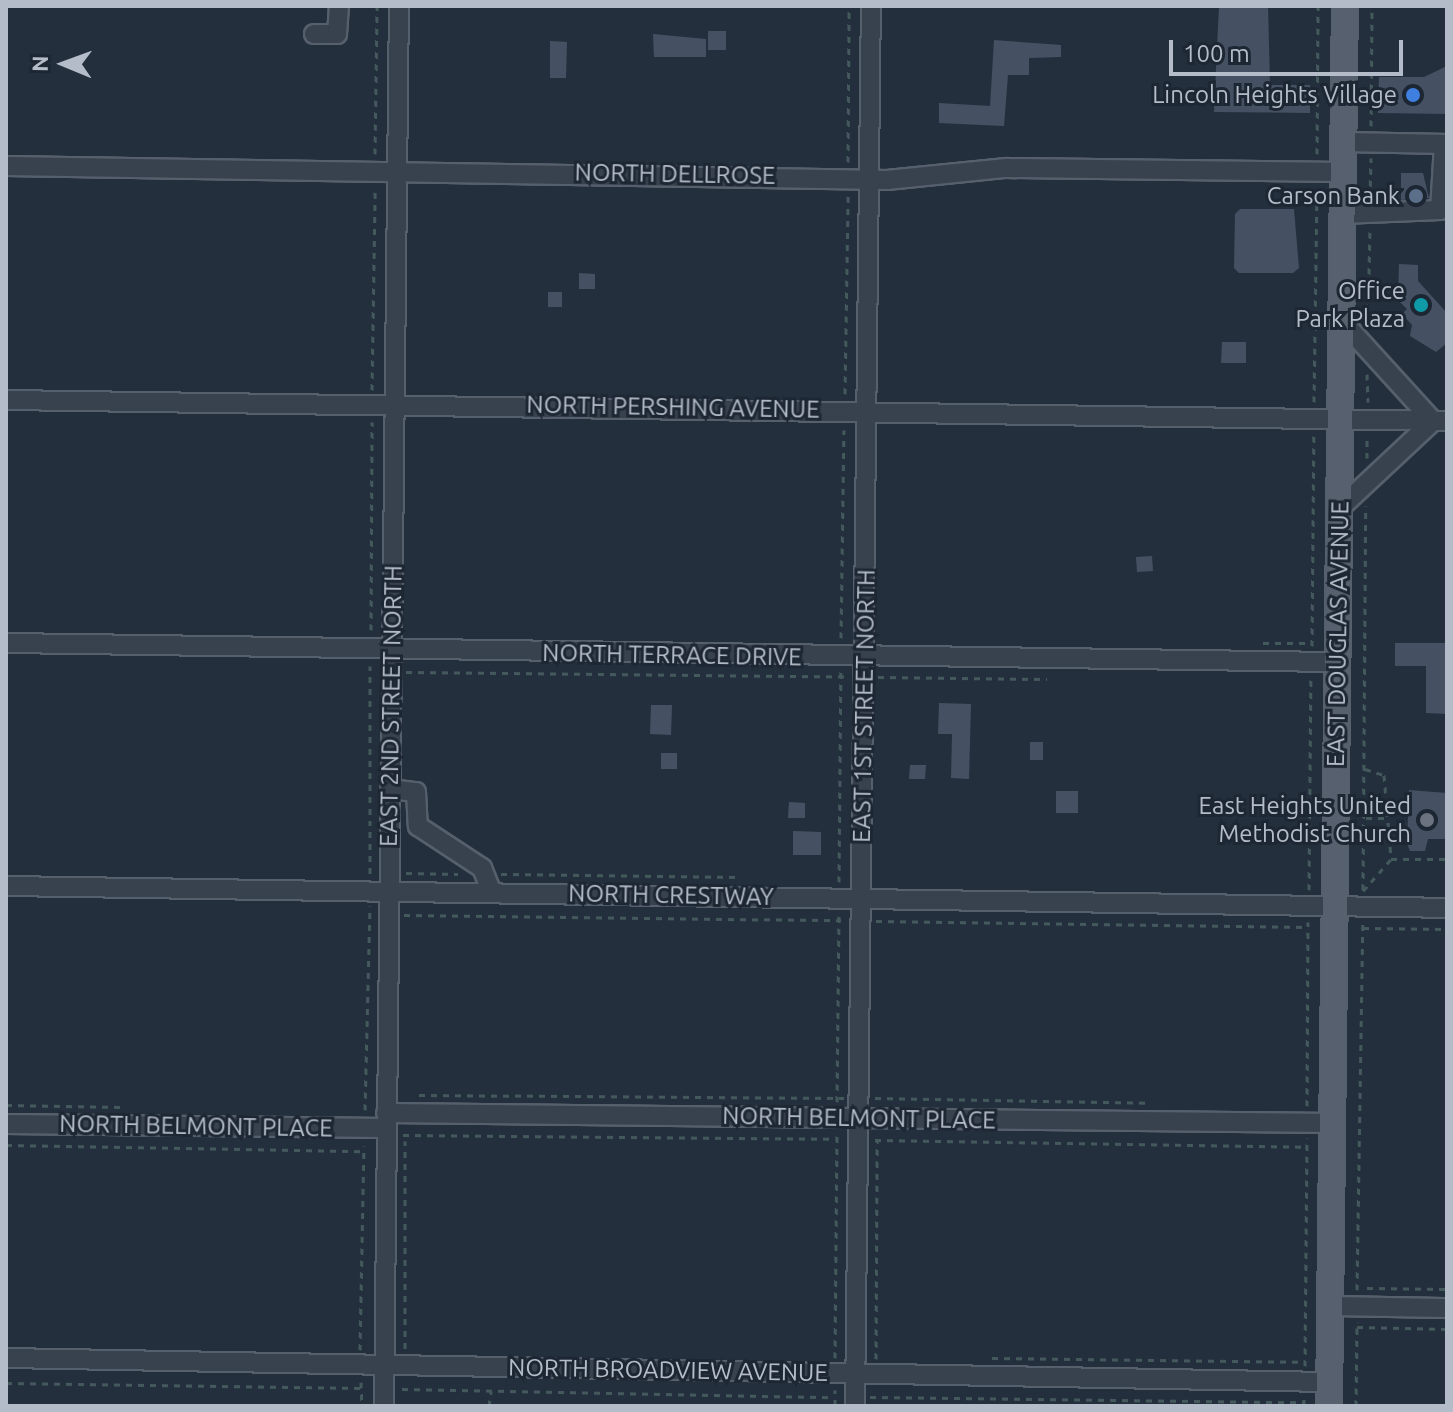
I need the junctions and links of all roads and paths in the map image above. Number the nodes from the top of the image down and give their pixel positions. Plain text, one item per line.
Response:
1 (339, 6) edge
2 (377, 6) edge
3 (399, 6) edge
4 (849, 6) edge
5 (871, 6) edge
6 (1318, 6) edge
7 (1345, 6) edge
8 (1372, 6) edge
9 (314, 34) dead end
10 (1343, 142) junction
11 (1371, 142) junction
12 (1445, 144) edge
13 (6, 166) edge
14 (375, 170) junction
15 (397, 171) junction
16 (1317, 172) junction
17 (1343, 172) junction
18 (848, 176) junction
19 (869, 176) junction
20 (1342, 214) junction
21 (1370, 214) junction
22 (1342, 321) junction
23 (1367, 349) junction
24 (6, 400) edge
25 (372, 402) junction
26 (395, 402) junction
27 (844, 409) junction
28 (867, 409) junction
29 (1314, 416) junction
30 (1341, 417) junction
31 (1368, 418) junction
32 (1440, 421) edge
33 (1366, 483) junction
34 (1339, 509) junction
35 (6, 643) edge
36 (370, 650) junction
37 (392, 650) junction
38 (841, 657) junction
39 (864, 658) junction
40 (1312, 662) junction
41 (1338, 662) junction
42 (370, 672) junction
43 (391, 672) junction
44 (841, 677) junction
45 (864, 677) junction
46 (1047, 679) dead end
47 (1365, 769) junction
48 (390, 789) junction
49 (1364, 818) junction
50 (1390, 818) junction
51 (1391, 859) junction
52 (1447, 859) edge
53 (370, 873) junction
54 (389, 873) junction
55 (487, 874) junction
56 (737, 877) dead end
57 (6, 886) edge
58 (379, 892) junction
59 (492, 893) junction
60 (839, 897) junction
61 (862, 897) junction
62 (1363, 899) junction
63 (1308, 906) junction
64 (1335, 906) junction
65 (1447, 908) edge
66 (379, 915) junction
67 (839, 920) junction
68 (861, 921) junction
69 (1308, 927) junction
70 (1363, 928) junction
71 (1447, 929) edge
72 (837, 1118) junction
73 (858, 1118) junction
74 (1307, 1123) junction
75 (1333, 1123) junction
76 (6, 1124) edge
77 (365, 1128) junction
78 (386, 1128) junction
79 (837, 1139) junction
80 (858, 1140) junction
81 (877, 1140) junction
82 (6, 1145) edge
83 (1307, 1147) junction
84 (364, 1150) junction
85 (1447, 1289) edge
86 (1357, 1297) junction
87 (1330, 1306) junction
88 (1447, 1308) edge
89 (1357, 1327) junction
90 (1447, 1329) edge
91 (6, 1358) edge
92 (360, 1363) junction
93 (384, 1363) junction
94 (835, 1374) junction
95 (864, 1374) junction
96 (1304, 1382) junction
97 (6, 1383) edge
98 (361, 1388) junction
99 (491, 1391) junction
100 (1330, 1394) edge
101 (384, 1397) edge
102 (835, 1397) junction
103 (863, 1402) edge
104 (1304, 1404) edge
105 (362, 1406) edge
106 (489, 1406) edge
107 (835, 1406) edge
108 (1356, 1406) edge

1 - 9 street
2 - 14 path
3 - 15 street, EAST 2ND STREET NORTH
4 - 18 path
5 - 19 street, EAST 1ST STREET NORTH
6 - 16 path
7 - 10 main road, EAST DOUGLAS AVENUE
8 - 11 path
10 - 11 street
10 - 17 main road, EAST DOUGLAS AVENUE
11 - 12 street
11 - 21 path
12 - 21 street
13 - 14 street, NORTH DELLROSE
14 - 15 street, NORTH DELLROSE
14 - 25 path
15 - 18 street, NORTH DELLROSE
15 - 26 street, EAST 2ND STREET NORTH
16 - 17 street, NORTH DELLROSE
16 - 19 street, NORTH DELLROSE
16 - 29 path
17 - 20 main road, EAST DOUGLAS AVENUE
18 - 19 street, NORTH DELLROSE
18 - 27 path
19 - 28 street, EAST 1ST STREET NORTH
20 - 21 street
20 - 22 main road, EAST DOUGLAS AVENUE
21 - 23 path
22 - 23 street
22 - 30 main road, EAST DOUGLAS AVENUE
23 - 31 path
23 - 32 street
24 - 25 street, NORTH PERSHING AVENUE
25 - 26 street, NORTH PERSHING AVENUE
25 - 36 path
26 - 27 street, NORTH PERSHING AVENUE
26 - 37 street, EAST 2ND STREET NORTH
27 - 28 street, NORTH PERSHING AVENUE
27 - 38 path
28 - 29 street, NORTH PERSHING AVENUE
28 - 39 street, EAST 1ST STREET NORTH
29 - 30 street, NORTH PERSHING AVENUE
29 - 40 path
30 - 31 street, NORTH PERSHING AVENUE
30 - 34 main road, EAST DOUGLAS AVENUE
31 - 32 street, NORTH PERSHING AVENUE
31 - 33 path
32 - 33 street
33 - 34 street
33 - 47 path
34 - 41 main road, EAST DOUGLAS AVENUE
35 - 36 street, NORTH TERRACE DRIVE
36 - 37 street, NORTH TERRACE DRIVE
36 - 42 path
37 - 38 street, NORTH TERRACE DRIVE
37 - 43 street, EAST 2ND STREET NORTH
38 - 39 street, NORTH TERRACE DRIVE
38 - 44 path
39 - 40 street, NORTH TERRACE DRIVE
39 - 45 street, EAST 1ST STREET NORTH
40 - 41 street, NORTH TERRACE DRIVE
40 - 63 path
41 - 64 main road, EAST DOUGLAS AVENUE
42 - 43 path
42 - 53 path
43 - 44 path
43 - 48 street, EAST 2ND STREET NORTH
44 - 45 path
44 - 60 path
45 - 46 path
45 - 61 street, EAST 1ST STREET NORTH
47 - 49 path
47 - 50 path
48 - 54 street, EAST 2ND STREET NORTH
48 - 55 street
49 - 50 path
49 - 62 path
50 - 51 path
51 - 52 path
51 - 62 path
53 - 54 path
53 - 58 path
54 - 55 path
54 - 58 street, EAST 2ND STREET NORTH
55 - 56 path
55 - 59 street
57 - 58 street, NORTH CRESTWAY
58 - 59 street, NORTH CRESTWAY
58 - 66 street, EAST 2ND STREET NORTH
58 - 66 path
59 - 60 street, NORTH CRESTWAY
60 - 61 street, NORTH CRESTWAY
60 - 67 path
61 - 63 street, NORTH CRESTWAY
61 - 68 street, EAST 1ST STREET NORTH
62 - 64 street, NORTH CRESTWAY
62 - 65 street, NORTH CRESTWAY
62 - 70 path
63 - 64 street, NORTH CRESTWAY
63 - 69 path
64 - 75 main road, EAST DOUGLAS AVENUE
66 - 67 path
66 - 77 path
66 - 78 street, EAST 2ND STREET NORTH
67 - 68 path
67 - 72 path
68 - 69 path
68 - 73 street, EAST 1ST STREET NORTH
69 - 74 path
70 - 71 path
70 - 86 path
72 - 73 street, NORTH BELMONT PLACE
72 - 78 street, NORTH BELMONT PLACE
72 - 79 path
73 - 74 street, NORTH BELMONT PLACE
73 - 80 street, EAST 1ST STREET NORTH
74 - 75 street, NORTH BELMONT PLACE
74 - 83 path
75 - 87 main road, EAST DOUGLAS AVENUE
76 - 77 street, NORTH BELMONT PLACE
77 - 78 street, NORTH BELMONT PLACE
77 - 84 path
78 - 79 path
78 - 84 path
78 - 93 street, EAST 2ND STREET NORTH
79 - 80 path
79 - 94 path
80 - 81 path
80 - 95 street, EAST 1ST STREET NORTH
81 - 83 path
81 - 95 path
82 - 84 path
83 - 96 path
84 - 92 path
85 - 86 path
86 - 87 street
86 - 88 street
86 - 89 path
87 - 100 main road, EAST DOUGLAS AVENUE
89 - 90 path
89 - 108 path
91 - 92 street, NORTH BROADVIEW AVENUE
92 - 93 street, NORTH BROADVIEW AVENUE
92 - 98 path
93 - 94 street, NORTH BROADVIEW AVENUE
93 - 101 street, EAST 2ND STREET NORTH
94 - 95 street, NORTH BROADVIEW AVENUE
94 - 102 path
95 - 96 street, NORTH BROADVIEW AVENUE
95 - 103 street, EAST 1ST STREET NORTH
95 - 103 path
96 - 100 street, NORTH BROADVIEW AVENUE
96 - 104 path
97 - 98 path
98 - 101 path
98 - 105 path
99 - 101 path
99 - 102 path
99 - 106 path
102 - 103 path
102 - 107 path
103 - 104 path

